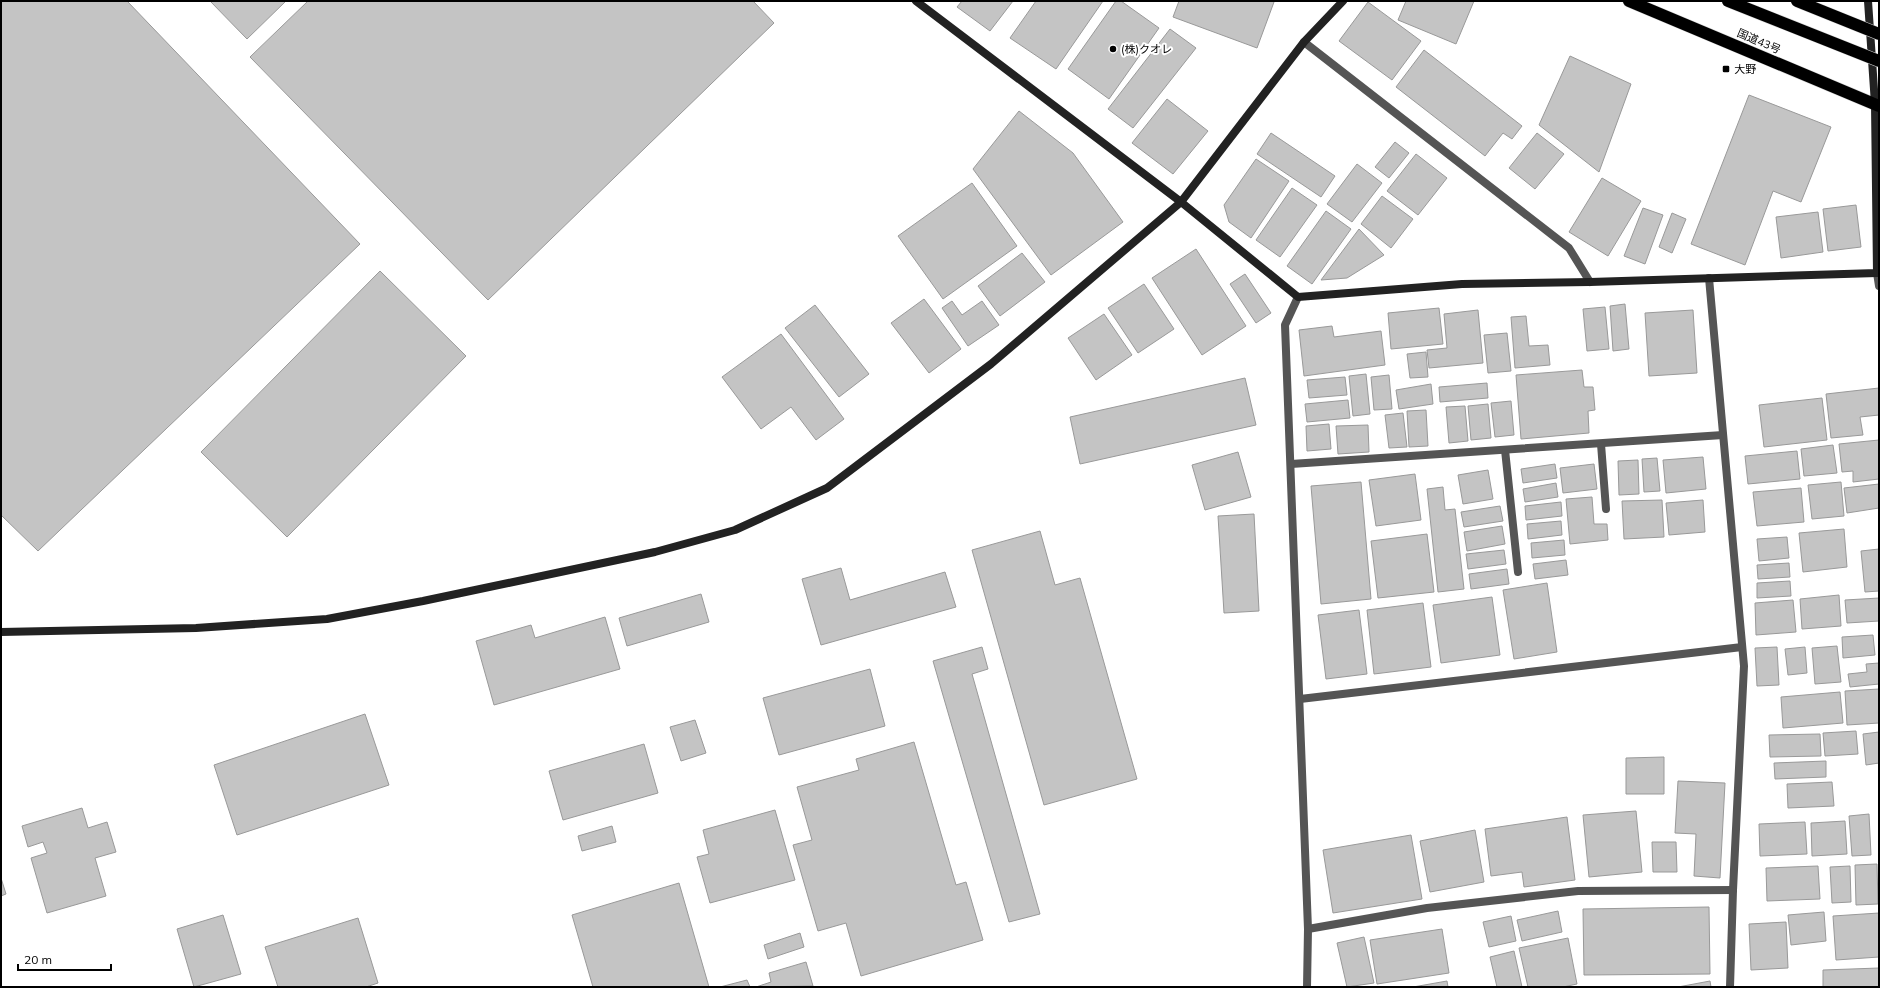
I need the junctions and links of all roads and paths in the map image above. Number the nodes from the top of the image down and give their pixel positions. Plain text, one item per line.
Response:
1 (916, 1) edge
2 (1343, 1) edge
3 (1629, 1) edge
4 (1728, 1) edge
5 (1797, 1) edge
6 (1868, 1) edge
7 (1879, 34) edge
8 (1304, 42) junction
9 (1879, 61) edge
10 (1877, 105) edge
11 (1182, 202) junction
12 (1878, 273) edge
13 (1709, 278) junction
14 (1590, 282) junction
15 (1879, 286) edge
16 (1298, 297) junction
17 (1723, 435) junction
18 (1601, 444) junction
19 (1505, 450) junction
20 (1291, 464) junction
21 (1606, 509) dead end
22 (1518, 572) dead end
23 (1, 632) edge
24 (1742, 647) junction
25 (1300, 699) junction
26 (1733, 890) junction
27 (1308, 929) junction
28 (1307, 987) edge
29 (1730, 987) edge

1 - 11 street
2 - 8 street
3 - 10 highway, 国道43号
4 - 9 highway, bridge
5 - 7 highway, bridge
6 - 10 street
8 - 11 street
8 - 14 street
10 - 12 street
11 - 16 street
11 - 23 street
12 - 13 street
12 - 15 street
13 - 14 street
13 - 17 street
14 - 16 street
16 - 20 street
17 - 18 street
17 - 24 street
18 - 19 street
18 - 21 street
19 - 20 street
19 - 22 street
20 - 25 street
24 - 25 street
24 - 26 street
25 - 27 street
26 - 27 street
26 - 29 street
27 - 28 street

